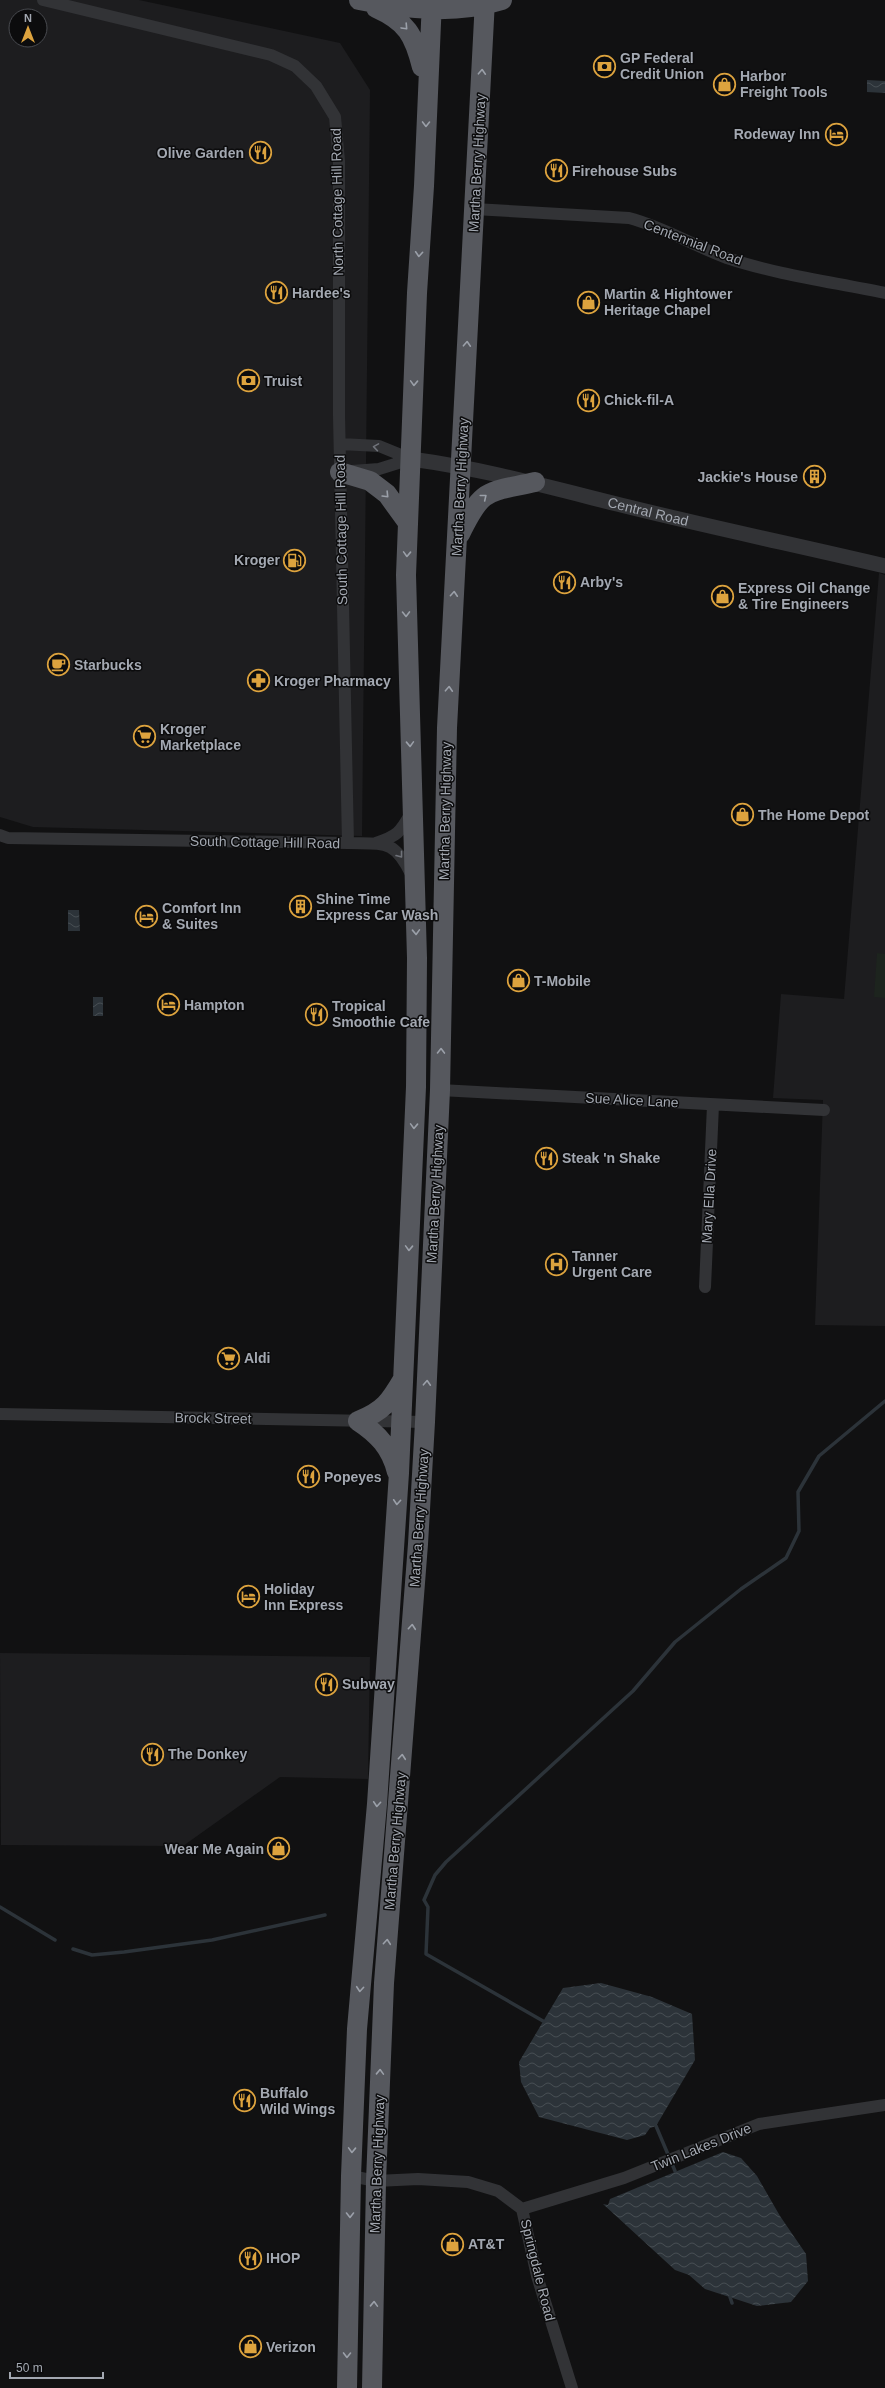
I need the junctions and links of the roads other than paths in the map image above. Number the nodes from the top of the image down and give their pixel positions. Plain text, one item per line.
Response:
1 (43, 0) edge
2 (360, 0) edge
3 (490, 2) edge
4 (432, 5) edge
5 (427, 85) junction
6 (474, 209) junction
7 (885, 293) edge
8 (340, 444) junction
9 (411, 459) junction
10 (460, 466) junction
11 (340, 472) junction
12 (535, 482) junction
13 (408, 523) junction
14 (457, 542) junction
15 (885, 566) edge
16 (412, 810) junction
17 (0, 835) edge
18 (348, 843) junction
19 (374, 844) junction
20 (414, 880) junction
21 (416, 1087) junction
22 (440, 1090) junction
23 (713, 1105) junction
24 (824, 1110) dead end
25 (705, 1287) dead end
26 (404, 1378) junction
27 (0, 1414) edge
28 (358, 1421) junction
29 (402, 1422) junction
30 (425, 1422) junction
31 (399, 1480) junction
32 (885, 2105) edge
33 (351, 2176) junction
34 (376, 2181) junction
35 (522, 2209) junction
36 (347, 2388) edge
37 (372, 2388) edge
38 (572, 2388) edge

1 - 8 street, North Cottage Hill Road
2 - 4 highway
2 -> 5 highway
3 - 4 highway
6 -> 3 highway, Martha Berry Highway
4 - 5 highway, Martha Berry Highway
5 -> 9 highway, Martha Berry Highway
6 - 7 street, Centennial Road
10 -> 6 highway, Martha Berry Highway
9 -> 8 street, Central Road
8 - 11 street, South Cottage Hill Road
9 - 10 street, Central Road
9 - 11 street, Central Road
9 - 13 highway, Martha Berry Highway
10 - 12 street, Central Road
10 - 14 highway, Martha Berry Highway
11 -> 13 highway
11 - 18 street, South Cottage Hill Road
14 -> 12 highway
12 - 15 street, Central Road
13 -> 16 highway, Martha Berry Highway
22 -> 14 highway, Martha Berry Highway
16 - 19 street
16 - 20 highway, Martha Berry Highway
17 - 18 street, South Cottage Hill Road
18 - 19 street
19 -> 20 street
20 -> 21 highway, Martha Berry Highway
21 - 22 highway
21 -> 26 highway, Martha Berry Highway
22 - 23 street, Sue Alice Lane
30 -> 22 highway, Martha Berry Highway
23 - 24 street, Sue Alice Lane
23 - 25 street, Mary Ella Drive
26 - 28 highway
26 - 29 highway, Martha Berry Highway
27 - 28 street, Brock Street
28 - 29 street, Brock Street
28 - 31 highway
29 - 30 street, Brock Street
29 - 31 highway, Martha Berry Highway
34 -> 30 highway, Martha Berry Highway
31 -> 33 highway, Martha Berry Highway
32 - 35 street, Twin Lakes Drive
33 - 34 street, Springdale Road
33 -> 36 highway, Martha Berry Highway
34 - 35 street, Springdale Road
37 -> 34 highway, Martha Berry Highway
35 - 38 street, Springdale Road

